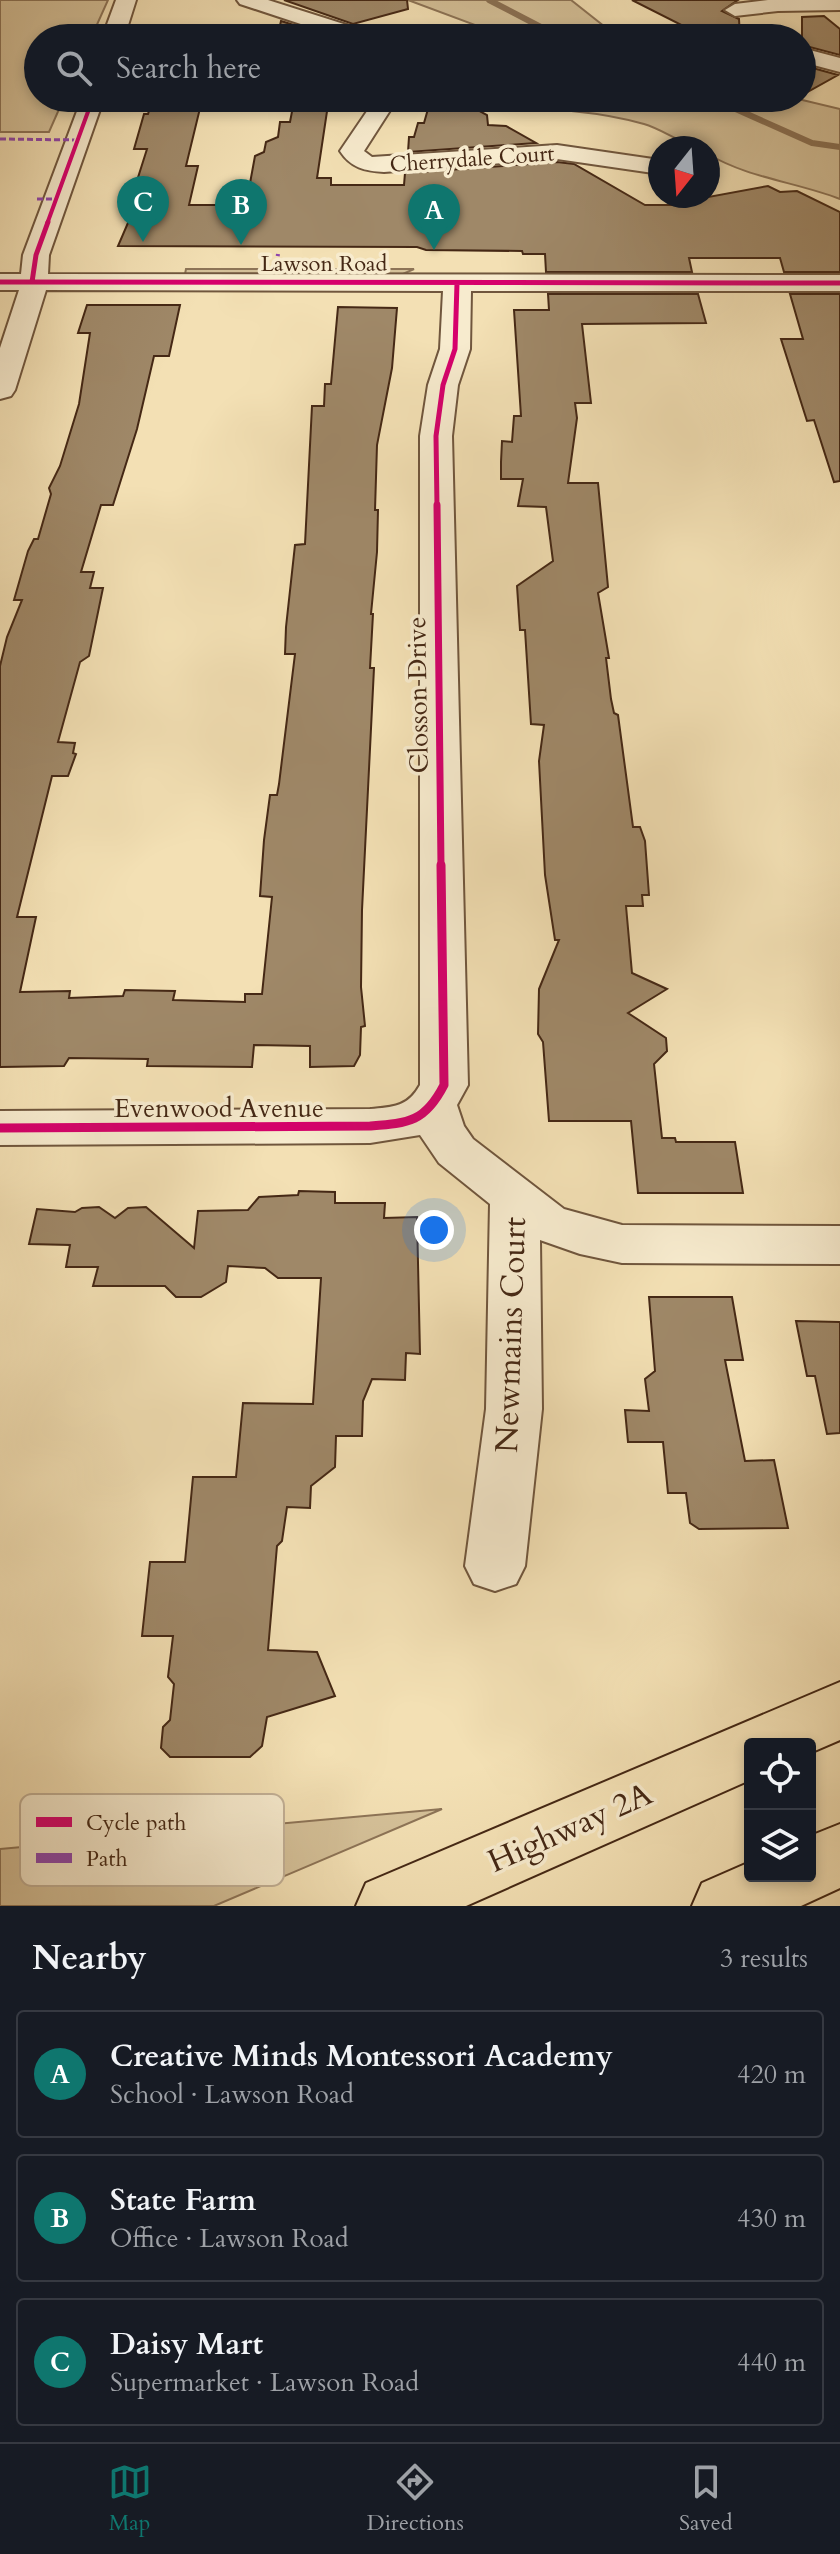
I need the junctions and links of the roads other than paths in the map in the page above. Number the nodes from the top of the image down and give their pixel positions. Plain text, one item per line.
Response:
1 (126, 0) edge
2 (247, 0) edge
3 (716, 0) edge
4 (840, 4) edge
5 (735, 10) junction
6 (118, 24) edge
7 (321, 24) edge
8 (756, 24) edge
9 (816, 59) edge
10 (840, 65) edge
11 (88, 112) edge
12 (378, 112) edge
13 (648, 165) edge
14 (0, 282) edge
15 (32, 282) junction
16 (457, 283) junction
17 (840, 283) edge
18 (0, 390) edge
19 (434, 1107) junction
20 (0, 1128) edge
21 (515, 1199) junction
22 (840, 1245) edge
23 (495, 1566) dead end
24 (840, 1710) edge
25 (776, 1738) edge
26 (744, 1752) edge
27 (840, 1855) edge
28 (816, 1865) edge
29 (780, 1882) edge
30 (390, 1906) edge
31 (726, 1906) edge

1 - 6 street
2 - 7 street
3 - 5 street
4 - 5 street
5 - 8 street
9 - 10 street
11 - 15 street
12 - 13 street, Cherrydale Court
14 - 15 street, Lawson Road
15 - 16 street, Lawson Road
15 - 18 street
16 - 17 street, Lawson Road
16 - 19 street, Closson Drive
19 - 20 street, Evenwood Avenue
19 - 21 street
21 - 22 street
21 - 23 street, Newmains Court
24 - 25 highway
26 - 30 highway, Highway 2A
27 - 28 highway
29 - 31 highway

